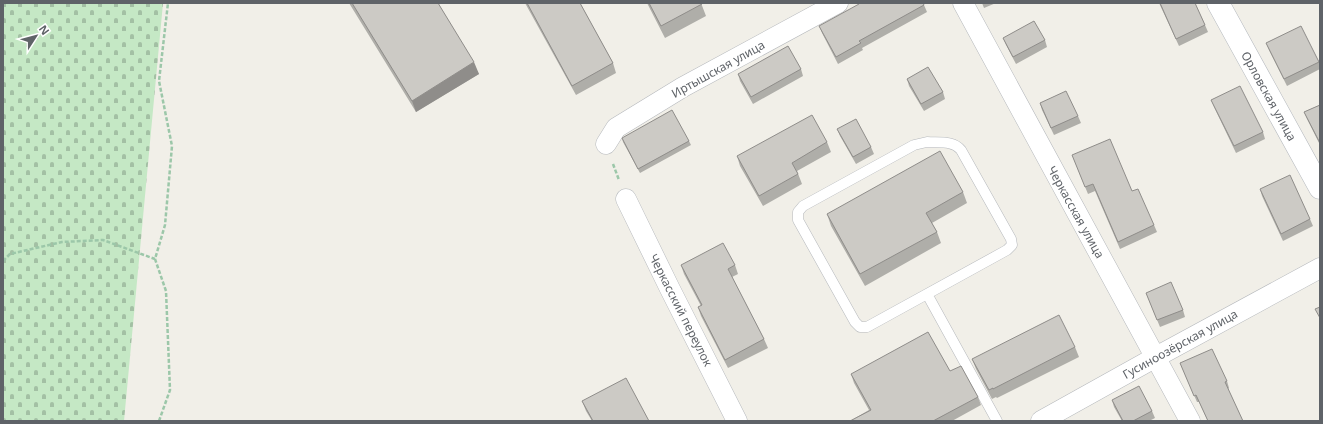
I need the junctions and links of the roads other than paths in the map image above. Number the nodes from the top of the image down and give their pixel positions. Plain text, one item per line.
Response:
1 (838, 3) edge
2 (962, 3) edge
3 (1218, 3) edge
4 (606, 144) road end
5 (1320, 188) edge
6 (626, 199) road end
7 (1320, 268) edge
8 (927, 294) junction
9 (1156, 357) junction
10 (737, 421) edge
11 (997, 421) edge
12 (1041, 421) edge
13 (1190, 421) edge

1 - 4 street, Иртышская улица
2 - 9 street, Черкасская улица
3 - 5 street, Орловская улица
6 - 10 street, Черкасский переулок
7 - 9 street, Гусиноозёрская улица
8 - 8 lane
8 - 11 lane
9 - 12 street, Гусиноозёрская улица
9 - 13 street, Черкасская улица

